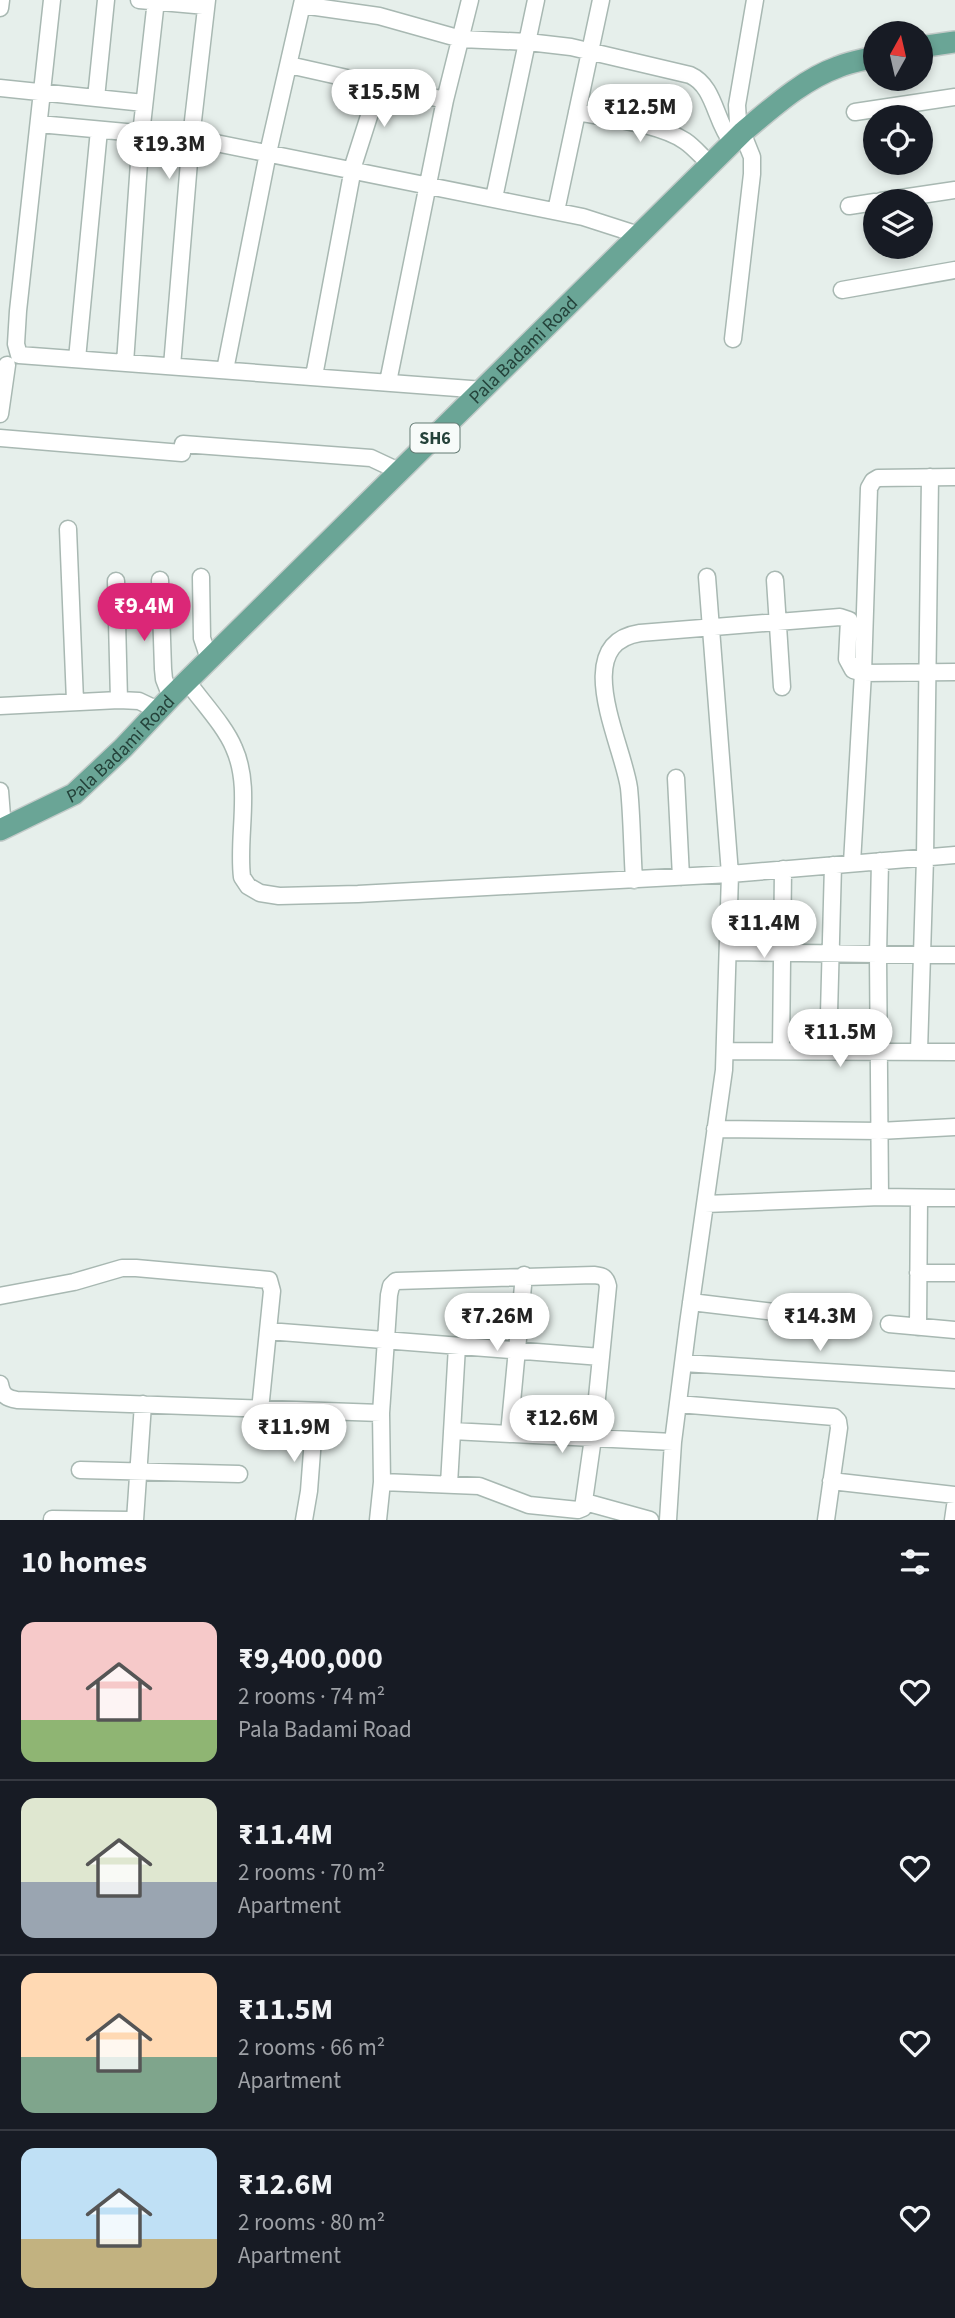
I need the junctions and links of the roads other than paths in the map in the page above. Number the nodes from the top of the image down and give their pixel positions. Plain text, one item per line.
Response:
1 (1, 0) edge
2 (52, 0) edge
3 (106, 0) edge
4 (139, 0) edge
5 (470, 0) edge
6 (536, 0) edge
7 (601, 0) edge
8 (755, 0) edge
9 (156, 1) edge
10 (207, 3) edge
11 (303, 3) edge
12 (0, 8) edge
13 (461, 40) junction
14 (955, 42) edge
15 (528, 43) junction
16 (933, 45) edge
17 (590, 52) junction
18 (863, 60) edge
19 (289, 65) junction
20 (374, 84) junction
21 (0, 88) edge
22 (42, 93) junction
23 (955, 97) edge
24 (96, 98) junction
25 (445, 100) junction
26 (144, 103) junction
27 (578, 112) junction
28 (855, 112) dead end
29 (38, 124) junction
30 (99, 130) junction
31 (141, 134) junction
32 (738, 137) junction
33 (191, 138) junction
34 (268, 153) junction
35 (710, 164) junction
36 (354, 170) junction
37 (429, 184) junction
38 (955, 190) edge
39 (933, 193) edge
40 (494, 198) junction
41 (863, 204) edge
42 (849, 206) dead end
43 (555, 211) junction
44 (639, 235) junction
45 (955, 270) edge
46 (842, 290) dead end
47 (0, 309) edge
48 (18, 311) junction
49 (733, 339) dead end
50 (77, 359) junction
51 (9, 362) edge
52 (125, 363) junction
53 (172, 366) junction
54 (225, 370) junction
55 (313, 376) junction
56 (388, 382) junction
57 (484, 390) junction
58 (0, 408) edge
59 (0, 438) edge
60 (401, 472) junction
61 (930, 477) junction
62 (955, 477) edge
63 (68, 529) dead end
64 (201, 577) dead end
65 (707, 577) dead end
66 (160, 580) dead end
67 (775, 580) dead end
68 (116, 581) dead end
69 (777, 623) junction
70 (711, 628) junction
71 (209, 659) junction
72 (929, 672) junction
73 (955, 672) edge
74 (863, 673) junction
75 (187, 681) junction
76 (782, 687) dead end
77 (119, 700) junction
78 (75, 701) junction
79 (165, 703) junction
80 (0, 706) edge
81 (676, 778) dead end
82 (0, 791) edge
83 (1, 829) edge
84 (955, 855) edge
85 (925, 858) junction
86 (880, 861) junction
87 (852, 863) junction
88 (833, 865) junction
89 (783, 869) junction
90 (730, 874) junction
91 (681, 877) junction
92 (634, 880) junction
93 (728, 952) junction
94 (782, 953) junction
95 (831, 955) junction
96 (878, 955) junction
97 (923, 955) junction
98 (955, 955) edge
99 (725, 1051) junction
100 (780, 1051) junction
101 (828, 1051) junction
102 (878, 1051) junction
103 (919, 1051) junction
104 (955, 1052) edge
105 (955, 1127) edge
106 (715, 1129) junction
107 (879, 1131) junction
108 (880, 1197) junction
109 (919, 1198) junction
110 (955, 1198) edge
111 (705, 1204) junction
112 (918, 1273) junction
113 (955, 1273) edge
114 (524, 1275) junction
115 (0, 1296) edge
116 (691, 1302) junction
117 (808, 1316) dead end
118 (889, 1324) dead end
119 (918, 1327) junction
120 (955, 1330) edge
121 (268, 1331) junction
122 (386, 1340) junction
123 (457, 1346) junction
124 (516, 1350) junction
125 (601, 1357) junction
126 (683, 1363) junction
127 (955, 1380) edge
128 (0, 1384) edge
129 (144, 1404) junction
130 (678, 1404) junction
131 (260, 1410) junction
132 (316, 1412) junction
133 (381, 1413) junction
134 (452, 1431) junction
135 (509, 1434) junction
136 (593, 1438) junction
137 (673, 1442) junction
138 (80, 1470) dead end
139 (138, 1471) junction
140 (239, 1474) dead end
141 (831, 1481) junction
142 (382, 1482) junction
143 (449, 1484) junction
144 (955, 1495) edge
145 (585, 1502) junction
146 (955, 1506) edge
147 (52, 1519) edge
148 (133, 1520) edge
149 (304, 1520) edge
150 (378, 1520) edge
151 (650, 1520) edge
152 (668, 1520) edge
153 (826, 1520) edge
154 (953, 1520) edge

1 - 12 street
2 - 22 street
3 - 24 street
4 - 9 street
5 - 13 street
6 - 15 street
7 - 17 street
8 - 32 street
9 - 10 street
9 - 26 street
10 - 33 street
11 - 13 street
11 - 19 street
13 - 15 street
13 - 25 street
14 - 16 main road
15 - 17 street
15 - 40 street
17 - 27 street
17 - 32 street
18 - 32 main road, Pala Badami Road / SH6
19 - 20 street
19 - 34 street
20 - 25 street
20 - 36 street
21 - 22 street
22 - 24 street
22 - 29 street
23 - 28 street
24 - 26 street
25 - 37 street
26 - 31 street
27 - 35 street
27 - 43 street
29 - 30 street
29 - 48 street
30 - 31 street
30 - 50 street
31 - 33 street
31 - 52 street
32 - 35 main road, Pala Badami Road / SH6
32 - 49 street
33 - 34 street
33 - 53 street
34 - 36 street
34 - 54 street
35 - 44 main road, Pala Badami Road / SH6
36 - 37 street
36 - 55 street
37 - 40 street
37 - 56 street
38 - 39 street
40 - 43 street
41 - 42 street
43 - 44 street
44 - 57 main road, Pala Badami Road / SH6
45 - 46 street
47 - 48 street
48 - 51 street
50 - 51 street
50 - 52 street
51 - 58 street
52 - 53 street
53 - 54 street
54 - 55 street
55 - 56 street
56 - 57 street
57 - 60 main road, Pala Badami Road / SH6
59 - 60 street
60 - 71 main road, Pala Badami Road / SH6
61 - 62 street
61 - 72 street
61 - 74 street
63 - 78 street
64 - 71 street
65 - 70 street
66 - 79 street
67 - 69 street
68 - 77 street
69 - 70 street
69 - 74 street
69 - 76 street
70 - 90 street
70 - 92 street
71 - 75 main road, Pala Badami Road / SH6
72 - 73 street
72 - 74 street
72 - 85 street
74 - 87 street
75 - 79 main road, Pala Badami Road / SH6
75 - 92 street
77 - 78 street
77 - 79 street
78 - 80 street
79 - 83 main road, Pala Badami Road / SH6
81 - 91 street
82 - 83 street
84 - 85 street
85 - 86 street
85 - 97 street
86 - 87 street
86 - 96 street
87 - 88 street
88 - 89 street
88 - 95 street
89 - 90 street
89 - 94 street
90 - 91 street
90 - 93 street
91 - 92 street
93 - 94 street
93 - 99 street
94 - 95 street
94 - 100 street
95 - 96 street
95 - 101 street
96 - 97 street
96 - 102 street
97 - 98 street
97 - 103 street
99 - 100 street
99 - 106 street
100 - 101 street
101 - 102 street
102 - 103 street
102 - 107 street
103 - 104 street
105 - 107 street
106 - 107 street
106 - 111 street
107 - 108 street
108 - 109 street
108 - 111 street
109 - 110 street
109 - 112 street
111 - 116 street
112 - 113 street
112 - 119 street
114 - 122 street
114 - 124 street
114 - 125 street
115 - 121 street
116 - 117 street
116 - 126 street
118 - 119 street
119 - 120 street
121 - 122 street
121 - 131 street
122 - 123 street
122 - 133 street
123 - 124 street
123 - 134 street
124 - 125 street
124 - 135 street
125 - 136 street
126 - 127 street
126 - 130 street
128 - 129 street
129 - 131 street
129 - 139 street
130 - 137 street
130 - 141 street
131 - 132 street
132 - 133 street
132 - 149 street
133 - 142 street
134 - 135 street
134 - 143 street
135 - 136 street
136 - 137 street
136 - 145 street
137 - 152 street
138 - 139 street
139 - 140 street
139 - 148 street
141 - 144 street
141 - 153 street
142 - 143 street
142 - 150 street
143 - 145 street
145 - 151 street
146 - 154 street
147 - 148 street

